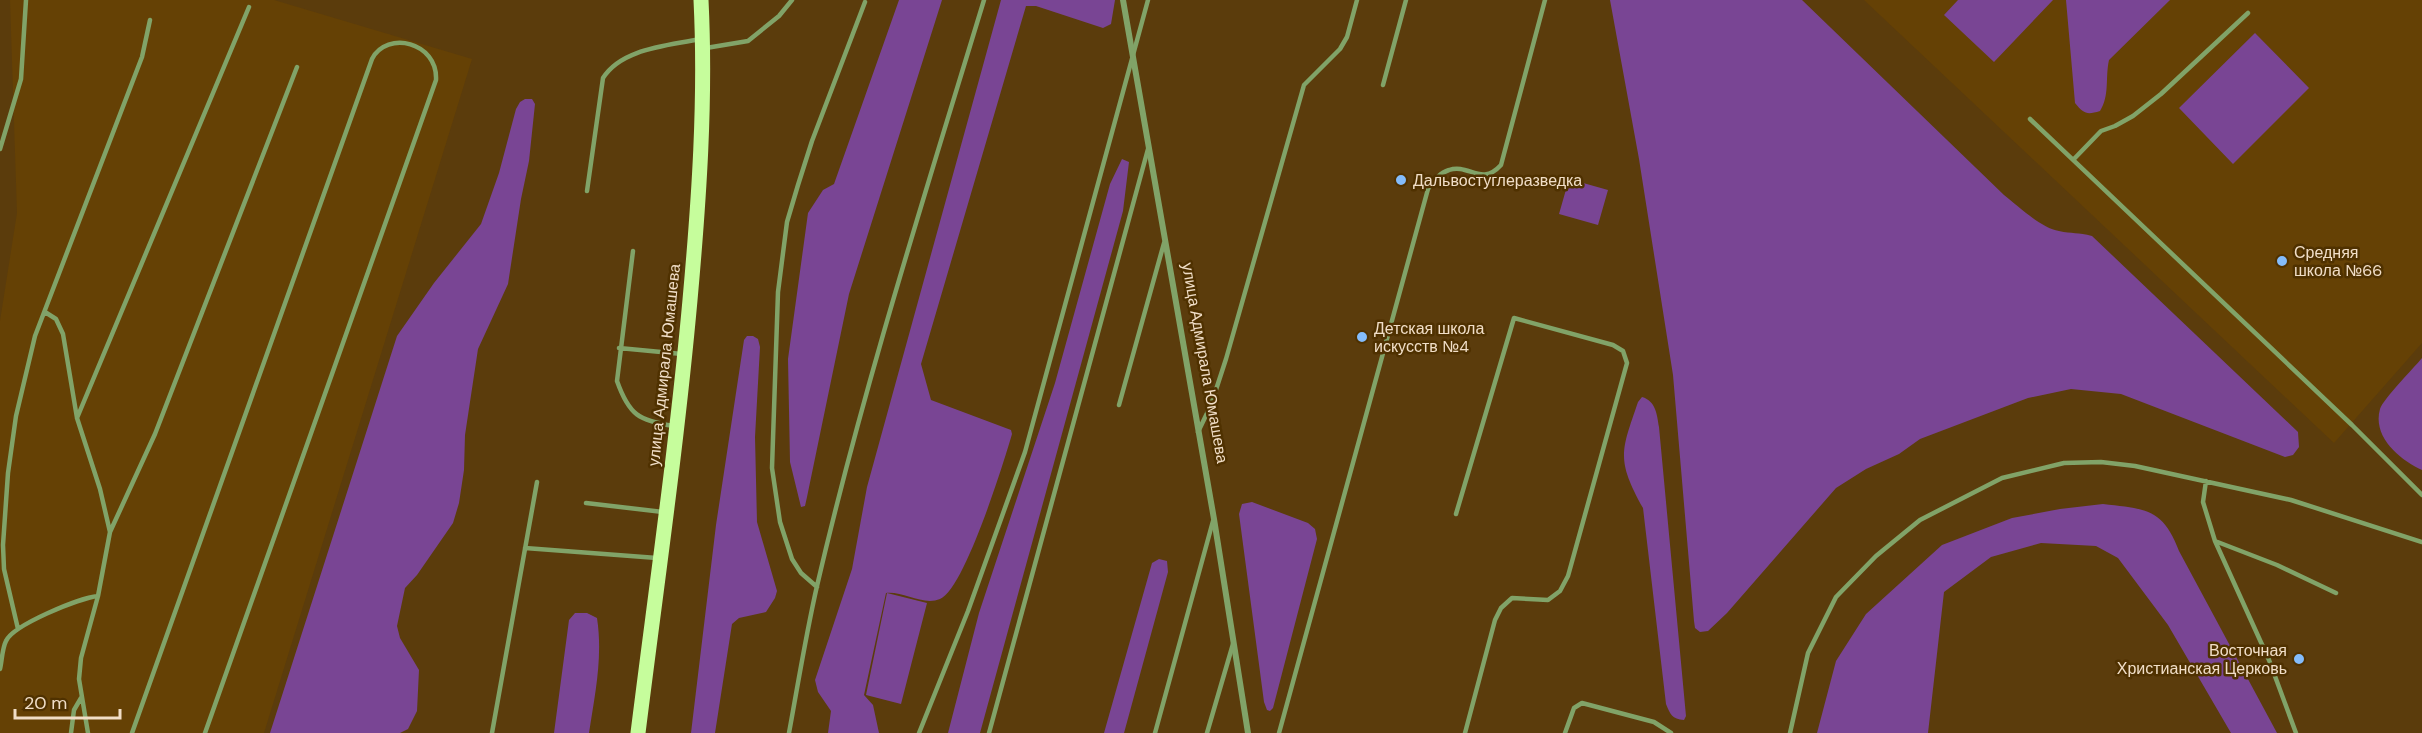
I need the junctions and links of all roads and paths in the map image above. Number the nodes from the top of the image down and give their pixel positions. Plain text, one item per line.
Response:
1 (26, 0) edge
2 (700, 0) edge
3 (792, 0) edge
4 (984, 0) edge
5 (1123, 0) edge
6 (1148, 0) edge
7 (1357, 0) edge
8 (1406, 0) edge
9 (1545, 0) edge
10 (865, 2) dead end
11 (249, 8) dead end
12 (2248, 14) dead end
13 (150, 20) dead end
14 (703, 43) junction
15 (1134, 54) junction
16 (297, 67) dead end
17 (1383, 85) dead end
18 (2030, 119) dead end
19 (1149, 144) junction
20 (0, 149) edge
21 (2073, 160) junction
22 (586, 191) dead end
23 (1165, 241) junction
24 (633, 251) dead end
25 (45, 312) junction
26 (619, 348) junction
27 (685, 354) junction
28 (1119, 405) dead end
29 (77, 418) junction
30 (677, 426) junction
31 (1198, 432) junction
32 (2206, 481) junction
33 (537, 482) dead end
34 (2422, 495) edge
35 (586, 503) dead end
36 (666, 512) junction
37 (1456, 514) dead end
38 (1214, 519) junction
39 (110, 532) junction
40 (2215, 541) junction
41 (2422, 542) edge
42 (525, 548) junction
43 (660, 558) junction
44 (817, 587) junction
45 (2336, 592) dead end
46 (98, 596) junction
47 (18, 629) junction
48 (1233, 644) junction
49 (0, 669) edge
50 (81, 698) junction
51 (71, 733) edge
52 (88, 733) edge
53 (132, 733) edge
54 (205, 733) edge
55 (492, 733) edge
56 (638, 733) edge
57 (789, 733) edge
58 (920, 733) edge
59 (989, 733) edge
60 (1155, 733) edge
61 (1207, 733) edge
62 (1248, 733) edge
63 (1279, 733) edge
64 (1465, 733) edge
65 (1565, 733) edge
66 (1671, 733) edge
67 (1790, 733) edge
68 (2296, 733) edge

1 - 20 lane
2 - 14 main road, улица Адмирала Юмашева
3 - 14 lane
4 - 44 lane
5 - 15 street, улица Адмирала Юмашева
6 - 15 lane
7 - 31 lane
8 - 17 lane
9 - 63 lane
10 - 44 lane
11 - 29 lane
12 - 21 lane
13 - 25 lane
14 - 22 lane
14 - 27 main road, улица Адмирала Юмашева
15 - 19 street, улица Адмирала Юмашева
15 - 58 lane
16 - 39 lane
18 - 21 lane
19 - 23 street, улица Адмирала Юмашева
19 - 59 lane
21 - 34 lane
23 - 28 lane
23 - 31 street, улица Адмирала Юмашева
24 - 26 lane
25 - 29 lane
25 - 47 lane
26 - 27 lane
26 - 30 lane
27 - 30 main road, улица Адмирала Юмашева
29 - 39 lane
30 - 36 main road, улица Адмирала Юмашева
31 - 38 street, улица Адмирала Юмашева
32 - 40 lane
32 - 41 lane
32 - 67 lane
33 - 42 lane
35 - 36 lane
36 - 43 main road, улица Адмирала Юмашева
37 - 64 lane
38 - 48 street, улица Адмирала Юмашева
38 - 60 lane
39 - 46 lane
40 - 45 lane
40 - 68 lane
42 - 43 lane
42 - 55 lane
43 - 56 main road, улица Адмирала Юмашева
44 - 57 lane
46 - 47 lane
46 - 50 lane
47 - 49 lane
48 - 61 lane
48 - 62 street, улица Адмирала Юмашева
50 - 51 lane
50 - 52 lane
53 - 54 lane
65 - 66 lane

